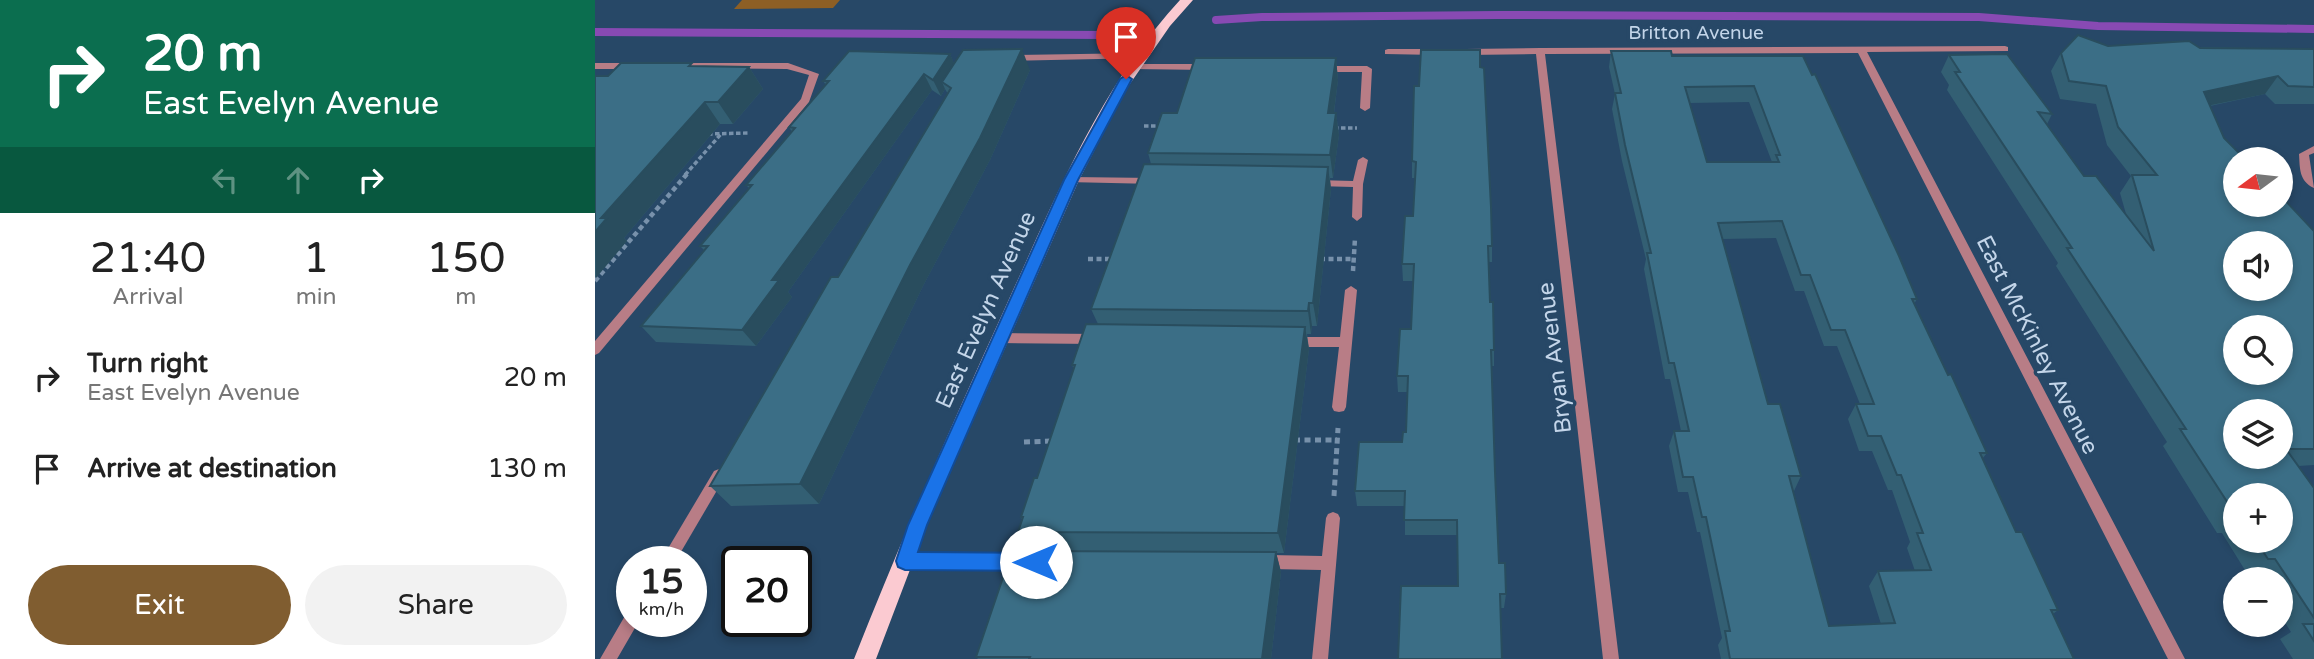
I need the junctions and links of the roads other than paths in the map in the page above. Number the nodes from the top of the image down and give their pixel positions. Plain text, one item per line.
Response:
1 (1187, 0) edge
2 (1861, 50) junction
3 (2005, 50) dead end
4 (1540, 51) junction
5 (1388, 52) dead end
6 (1444, 52) edge
7 (1457, 52) edge
8 (996, 59) edge
9 (1139, 61) junction
10 (595, 66) edge
11 (646, 66) edge
12 (659, 66) edge
13 (1216, 67) edge
14 (1312, 69) edge
15 (1367, 69) joint
16 (1365, 108) road end
17 (2314, 149) edge
18 (1363, 160) dead end
19 (1071, 180) junction
20 (1170, 181) edge
21 (1304, 183) edge
22 (1358, 184) junction
23 (2314, 185) edge
24 (1357, 216) road end
25 (1352, 290) road end
26 (999, 338) junction
27 (1115, 339) edge
28 (1278, 341) edge
29 (1346, 342) junction
30 (595, 350) edge
31 (1339, 407) road end
32 (723, 468) edge
33 (1333, 518) road end
34 (677, 546) edge
35 (905, 561) junction
36 (1038, 562) edge
37 (1246, 562) edge
38 (1329, 563) junction
39 (621, 637) edge
40 (608, 659) edge
41 (865, 659) edge
42 (1320, 659) edge
43 (1611, 659) edge
44 (2176, 659) edge

1 - 9 main road, East Evelyn Avenue
2 - 3 street, Britton Avenue
2 - 4 street, Britton Avenue
2 - 44 street, East McKinley Avenue
4 - 7 street, Britton Avenue
4 - 43 street, Bryan Avenue
5 - 6 street
8 - 9 street
9 - 13 lane
9 - 19 main road, East Evelyn Avenue
10 - 11 street
12 - 30 street
14 - 15 lane
15 - 16 street
17 - 23 street
18 - 22 street
19 - 20 street
19 - 26 main road, East Evelyn Avenue
21 - 22 street
22 - 24 street
25 - 29 street
26 - 27 street
26 - 35 main road, East Evelyn Avenue
28 - 29 street
29 - 31 street
32 - 34 street
33 - 38 street
35 - 36 street
35 - 41 main road, East Evelyn Avenue
37 - 38 street
38 - 42 street
39 - 40 street

